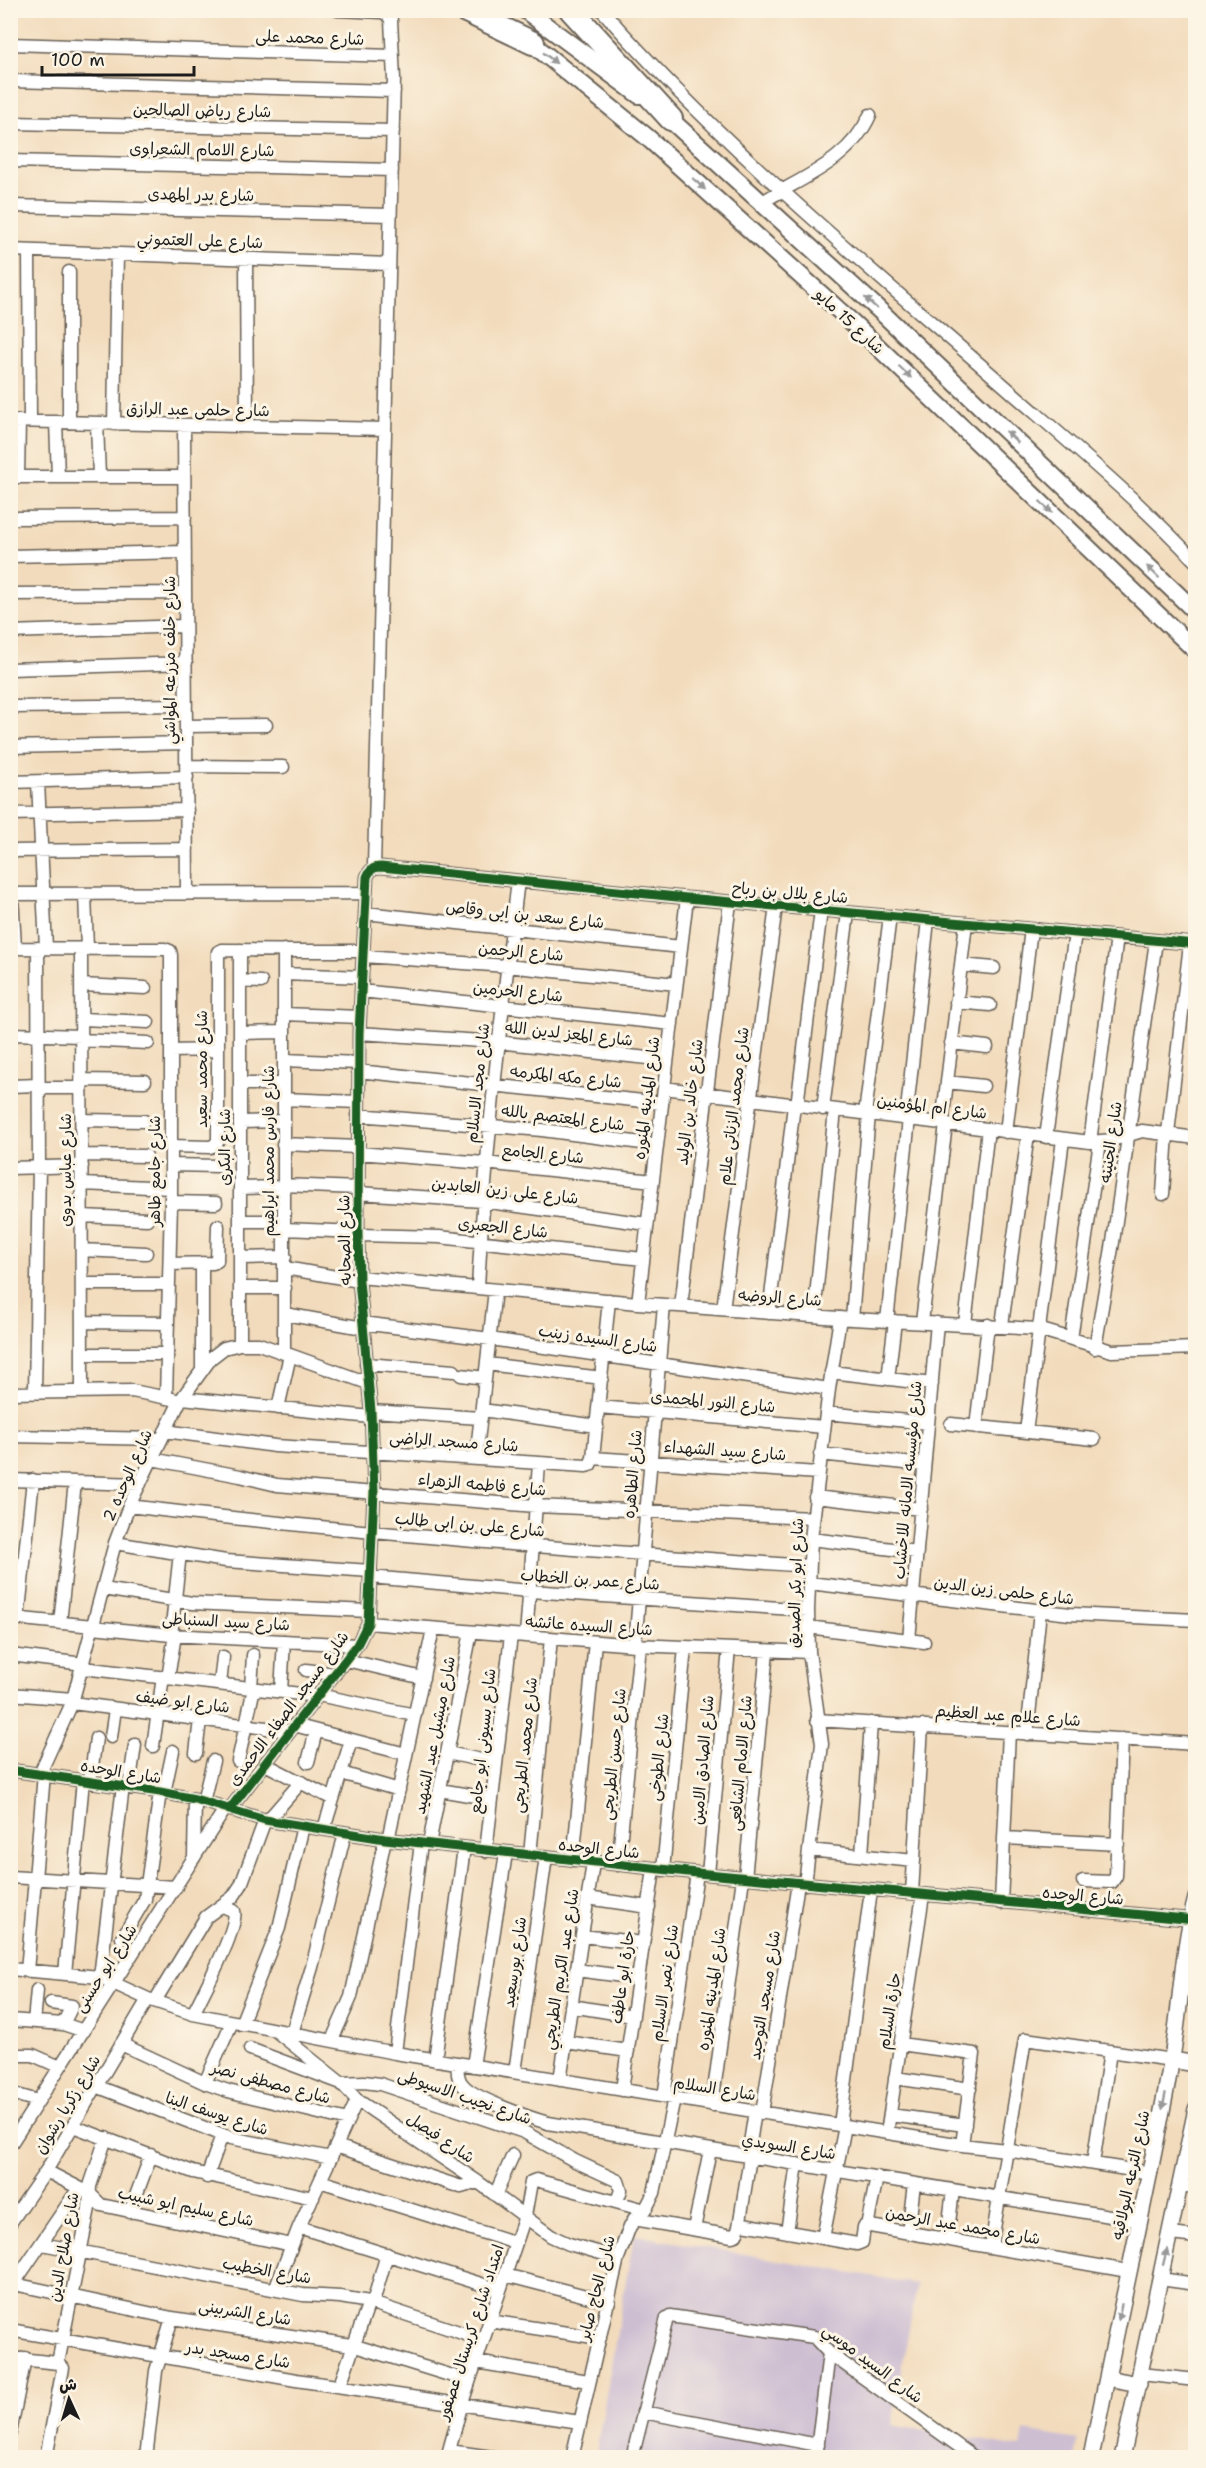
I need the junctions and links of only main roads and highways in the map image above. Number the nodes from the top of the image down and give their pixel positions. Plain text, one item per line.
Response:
1 (464, 10) edge
2 (487, 10) edge
3 (525, 10) edge
4 (571, 10) edge
5 (532, 43) junction
6 (671, 119) junction
7 (1196, 612) edge
8 (1196, 651) edge

1 - 5 highway
2 - 5 main road, شارع 15 مايو
3 - 6 main road, شارع 15 مايو
4 - 6 highway
5 -> 8 main road, شارع 15 مايو
7 -> 6 main road, شارع 15 مايو

